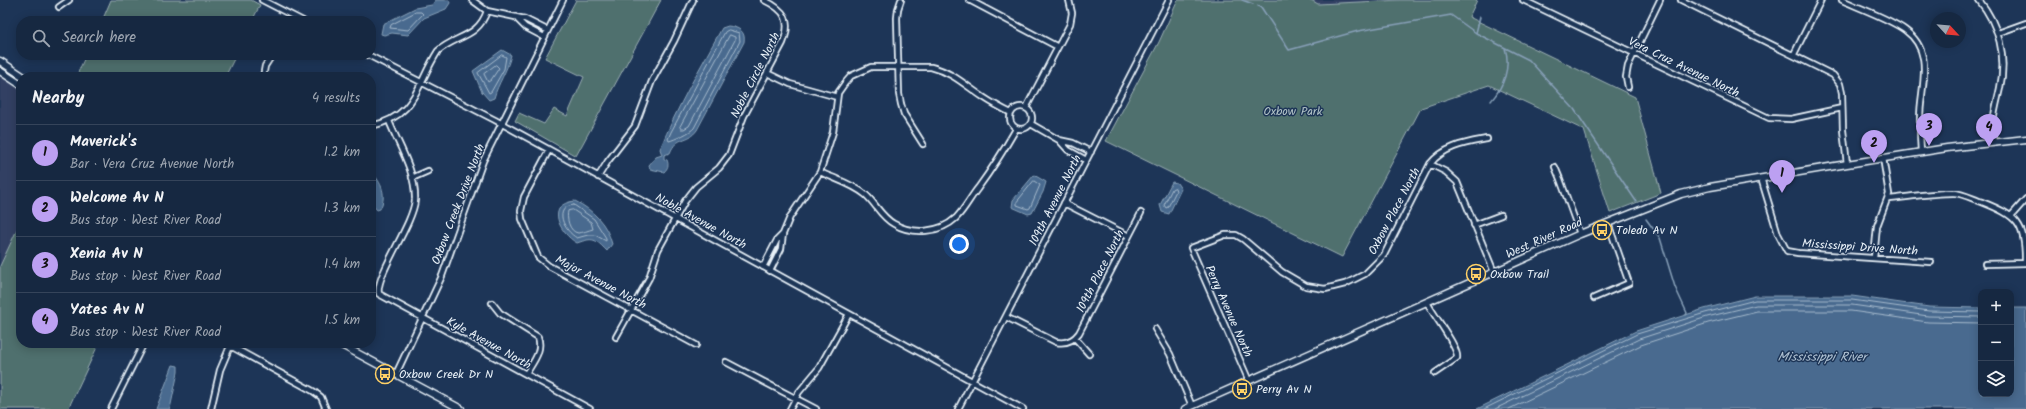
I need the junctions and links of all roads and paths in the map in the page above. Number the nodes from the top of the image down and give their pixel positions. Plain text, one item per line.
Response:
1 (69, 0) edge
2 (262, 0) edge
3 (472, 0) edge
4 (563, 0) edge
5 (693, 0) edge
6 (764, 0) edge
7 (901, 0) edge
8 (969, 0) edge
9 (1069, 0) edge
10 (1169, 0) edge
11 (1523, 0) edge
12 (1660, 0) edge
13 (1681, 0) edge
14 (1821, 0) edge
15 (1842, 0) edge
16 (1979, 0) edge
17 (59, 7) dead end
18 (486, 11) junction
19 (288, 16) edge
20 (515, 18) junction
21 (2026, 23) edge
22 (547, 30) junction
23 (1998, 33) junction
24 (544, 37) junction
25 (1058, 47) junction
26 (1634, 54) junction
27 (1794, 54) junction
28 (376, 59) edge
29 (269, 60) edge
30 (0, 61) edge
31 (898, 67) junction
32 (0, 71) edge
33 (16, 72) edge
34 (264, 72) edge
35 (766, 73) junction
36 (16, 82) edge
37 (421, 82) junction
38 (1628, 87) dead end
39 (837, 97) junction
40 (1026, 108) junction
41 (1842, 108) junction
42 (1010, 113) junction
43 (389, 121) junction
44 (501, 124) junction
45 (1031, 124) junction
46 (376, 125) edge
47 (1016, 129) junction
48 (1487, 139) dead end
49 (2026, 139) edge
50 (1059, 140) junction
51 (1995, 143) junction
52 (923, 144) dead end
53 (549, 150) junction
54 (1090, 152) junction
55 (1921, 152) junction
56 (1883, 158) junction
57 (1086, 160) junction
58 (1430, 164) junction
59 (1847, 164) junction
60 (1554, 167) dead end
61 (428, 171) dead end
62 (820, 172) junction
63 (598, 177) junction
64 (412, 178) junction
65 (1761, 178) junction
66 (1888, 199) junction
67 (2026, 199) edge
68 (1064, 203) junction
69 (1141, 213) dead end
70 (1501, 215) dead end
71 (2011, 216) junction
72 (675, 218) junction
73 (1608, 223) junction
74 (1474, 224) junction
75 (783, 234) junction
76 (1580, 234) junction
77 (1129, 236) junction
78 (1191, 248) joint
79 (1874, 258) junction
80 (1931, 262) dead end
81 (2025, 263) edge
82 (1985, 264) dead end
83 (763, 267) junction
84 (770, 271) junction
85 (1494, 272) junction
86 (1594, 298) dead end
87 (1427, 302) junction
88 (492, 303) dead end
89 (631, 310) junction
90 (849, 314) junction
91 (1006, 317) junction
92 (423, 318) junction
93 (1155, 330) dead end
94 (616, 338) dead end
95 (1075, 338) junction
96 (696, 345) dead end
97 (142, 348) edge
98 (229, 348) edge
99 (238, 348) edge
100 (347, 348) edge
101 (1089, 354) dead end
102 (726, 362) dead end
103 (396, 374) junction
104 (526, 374) junction
105 (1436, 374) dead end
106 (973, 381) junction
107 (1249, 382) junction
108 (796, 399) junction
109 (1192, 406) junction
110 (326, 407) edge
111 (111, 409) edge
112 (211, 409) edge
113 (461, 409) edge
114 (590, 409) edge
115 (790, 409) edge
116 (816, 409) edge
117 (958, 409) edge
118 (1023, 409) edge
119 (1185, 409) edge

1 - 17 street
2 - 19 street
3 - 18 street
4 - 22 street, Oxbow Creek Drive North
5 - 63 street
6 - 35 street, Noble Circle North
7 - 31 street
8 - 25 street
9 - 25 street
10 - 54 street, 109th Avenue North
11 - 26 street, Vera Cruz Avenue North
12 - 26 street
13 - 27 street
14 - 27 street
15 - 55 street
16 - 23 street
18 - 20 street
18 - 37 street
20 - 22 street
20 - 24 street
21 - 23 street
22 - 24 street, Oxbow Creek Drive North
23 - 51 street
24 - 44 street, Oxbow Creek Drive North
25 - 40 street
26 - 38 street
26 - 41 street, Vera Cruz Avenue North
27 - 41 street
28 - 37 street, Noble Avenue North
29 - 34 street
30 - 33 main road
31 - 39 street
31 - 42 street
31 - 52 street
32 - 36 main road
35 - 39 street
35 - 72 street, Noble Circle North
37 - 43 street
37 - 44 street, Noble Avenue North
39 - 62 street
40 - 42 street
40 - 45 street
41 - 59 street
42 - 47 street
43 - 46 street
43 - 64 street
44 - 53 street, Noble Avenue North
44 - 92 street, Oxbow Creek Drive North
45 - 47 street
45 - 50 street
47 - 62 street
48 - 58 street, Oxbow Place North
49 - 51 main road, West River Road
50 - 54 street
50 - 57 street
51 - 55 main road, West River Road
53 - 63 street, Noble Avenue North
53 - 89 street, Major Avenue North
54 - 57 street, 109th Avenue North
55 - 56 main road, West River Road
56 - 59 main road, West River Road
56 - 66 street
57 - 68 street, 109th Avenue North
58 - 74 street
58 - 78 street, Oxbow Place North
59 - 65 main road, West River Road
60 - 76 street
61 - 64 street
62 - 75 street
63 - 72 street, Noble Avenue North
64 - 92 street, Kyle Avenue North
65 - 73 main road, West River Road
65 - 79 street, Mississippi Drive North
66 - 71 street
66 - 79 street
67 - 71 street
68 - 77 street
68 - 91 street, 109th Avenue North
69 - 77 street, 109th Place North
70 - 74 street
71 - 81 street
72 - 83 street, Noble Avenue North
72 - 89 street, Noble Circle North
73 - 76 main road, West River Road
73 - 86 street
74 - 85 street
75 - 83 street
75 - 84 street
76 - 85 main road, West River Road
77 - 95 street, 109th Place North
78 - 107 street, Perry Avenue North
79 - 80 street, Mississippi Drive North
81 - 82 street
83 - 84 street, Noble Avenue North
84 - 90 street, Noble Avenue North
85 - 87 main road, West River Road
87 - 105 street
87 - 107 main road, West River Road
88 - 104 street
89 - 94 street, Noble Circle North
89 - 96 street, Major Avenue North
90 - 106 street, Noble Avenue North
90 - 108 street
91 - 95 street
91 - 106 street, 109th Avenue North
92 - 103 street, Oxbow Creek Drive North
92 - 104 street, Kyle Avenue North
93 - 109 street
95 - 101 street
97 - 111 street
98 - 112 street
99 - 110 street
100 - 103 main road
102 - 108 street
103 - 113 main road
104 - 114 street, Kyle Avenue North
106 - 117 street, 109th Avenue North
106 - 118 street, Noble Avenue North
107 - 109 main road, West River Road
108 - 115 street
108 - 116 street
109 - 119 main road, West River Road

